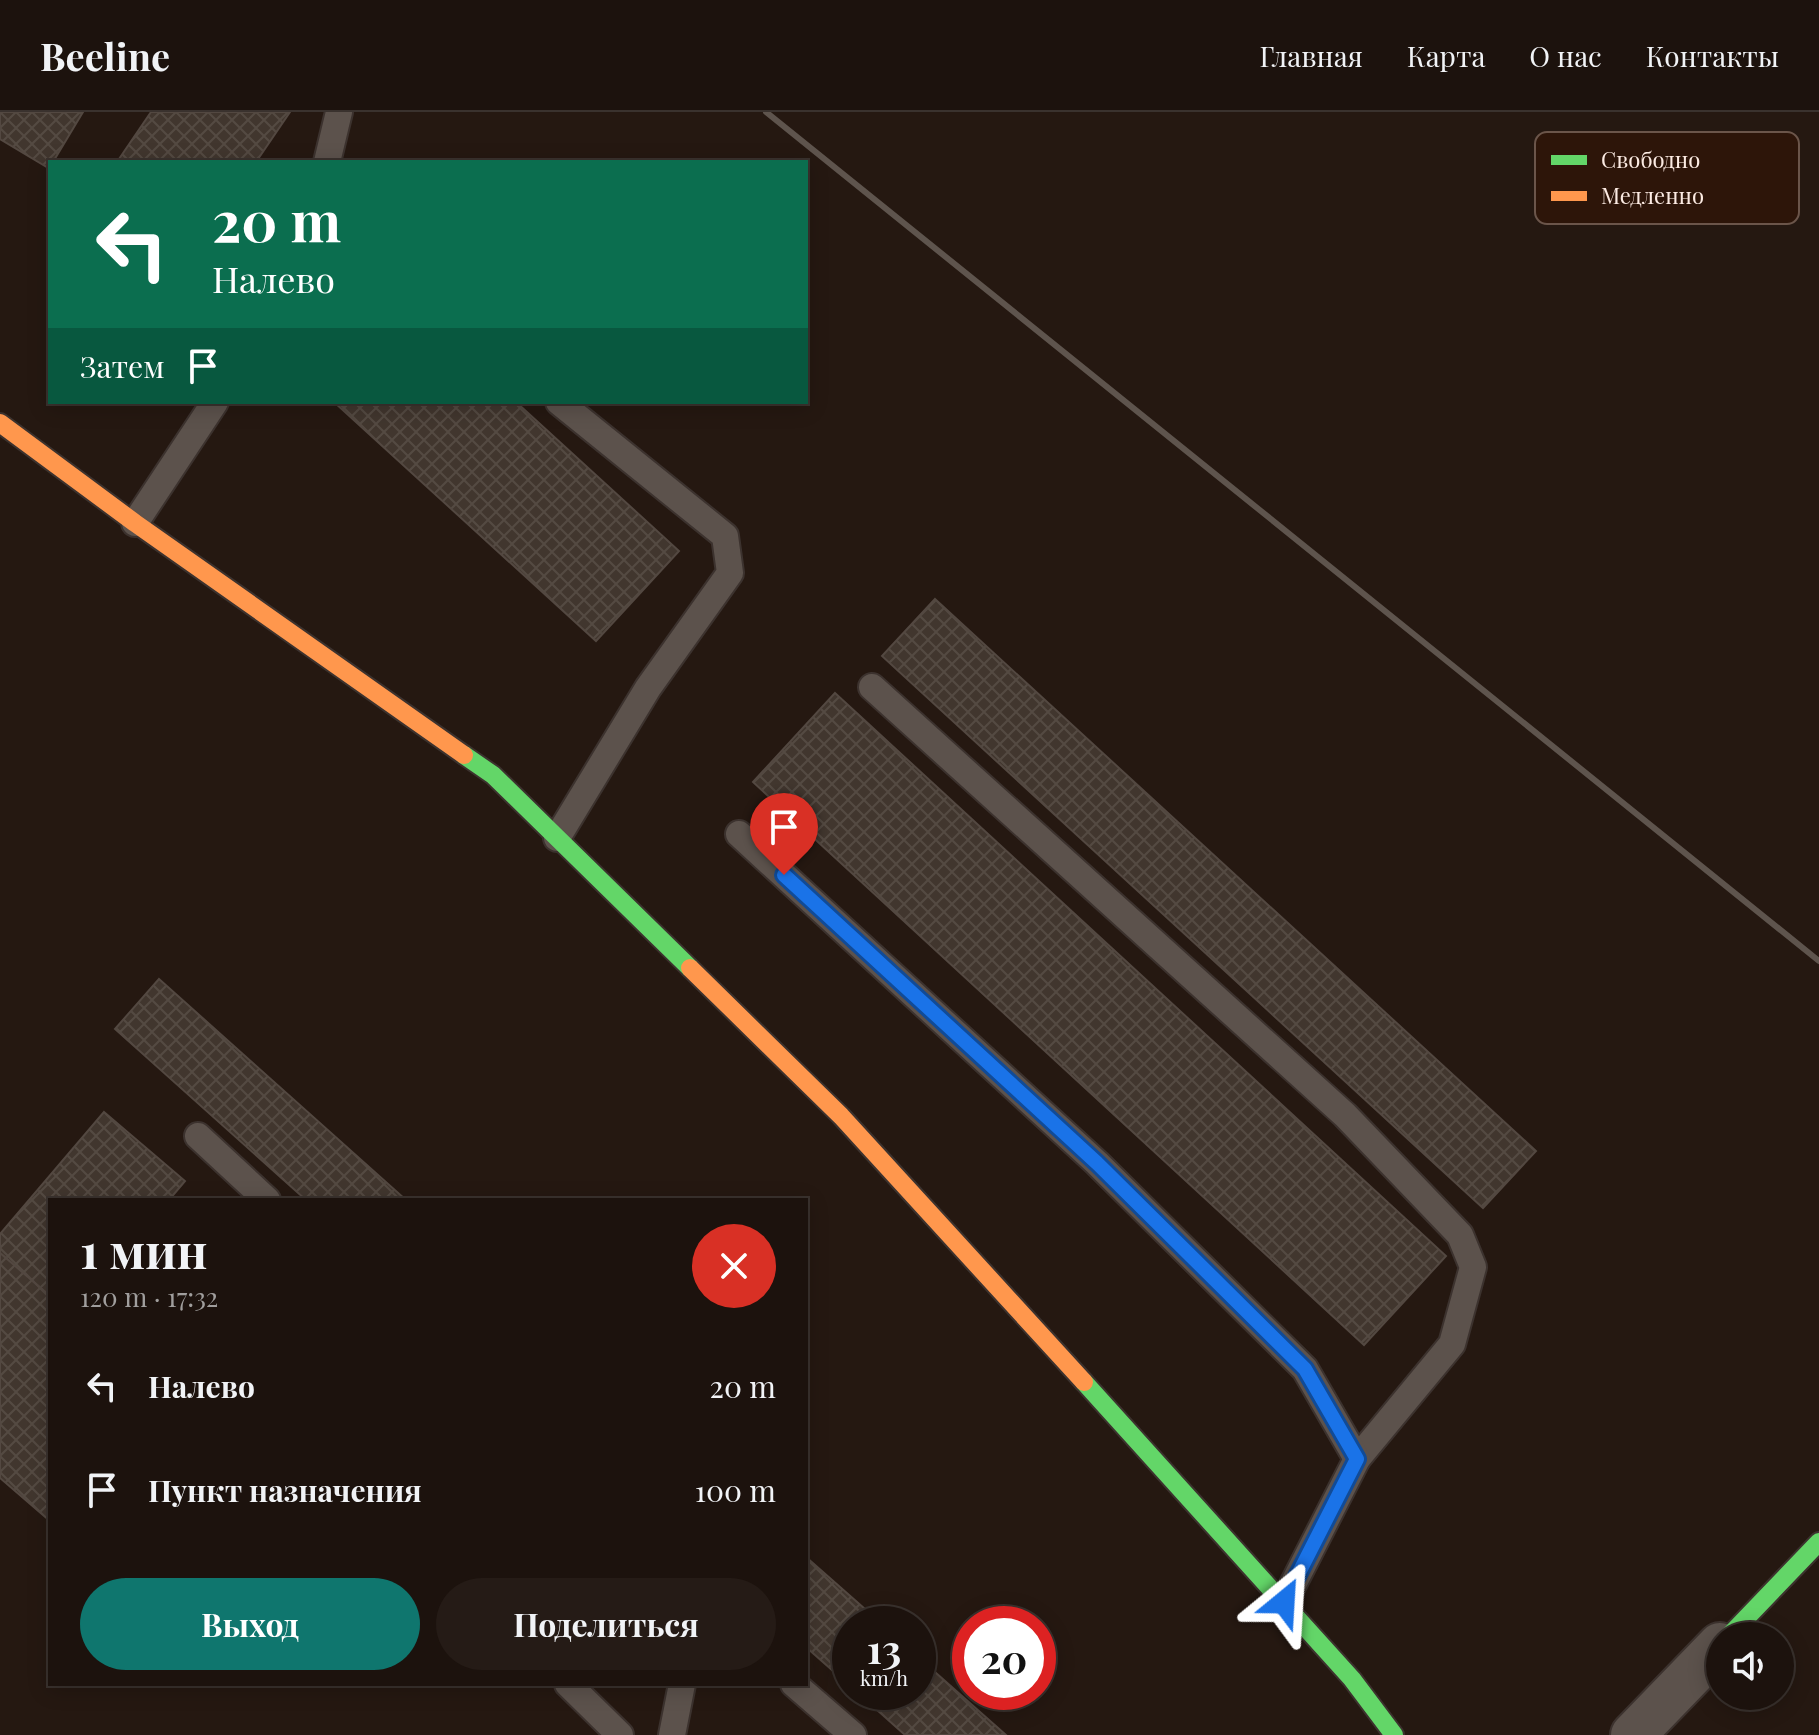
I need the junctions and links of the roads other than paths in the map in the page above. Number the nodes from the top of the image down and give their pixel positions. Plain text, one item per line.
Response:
1 (339, 112) edge
2 (327, 160) edge
3 (214, 404) edge
4 (561, 404) edge
5 (0, 423) edge
6 (135, 523) junction
7 (872, 687) dead end
8 (739, 834) dead end
9 (557, 838) junction
10 (198, 1136) dead end
11 (265, 1198) edge
12 (1357, 1459) junction
13 (1819, 1542) edge
14 (1284, 1602) junction
15 (1742, 1622) edge
16 (1706, 1659) edge
17 (570, 1686) edge
18 (682, 1686) edge
19 (796, 1686) edge
20 (620, 1735) edge
21 (672, 1735) edge
22 (853, 1735) edge
23 (1394, 1735) edge
24 (1633, 1735) edge

1 - 2 lane
3 - 6 lane
4 - 9 lane
5 - 6 main road
6 - 9 main road
7 - 12 lane
8 - 12 lane
9 - 14 main road
10 - 11 lane
12 - 14 lane
13 - 15 main road
14 - 23 main road
16 - 24 street
17 - 20 lane
18 - 21 lane
19 - 22 lane

